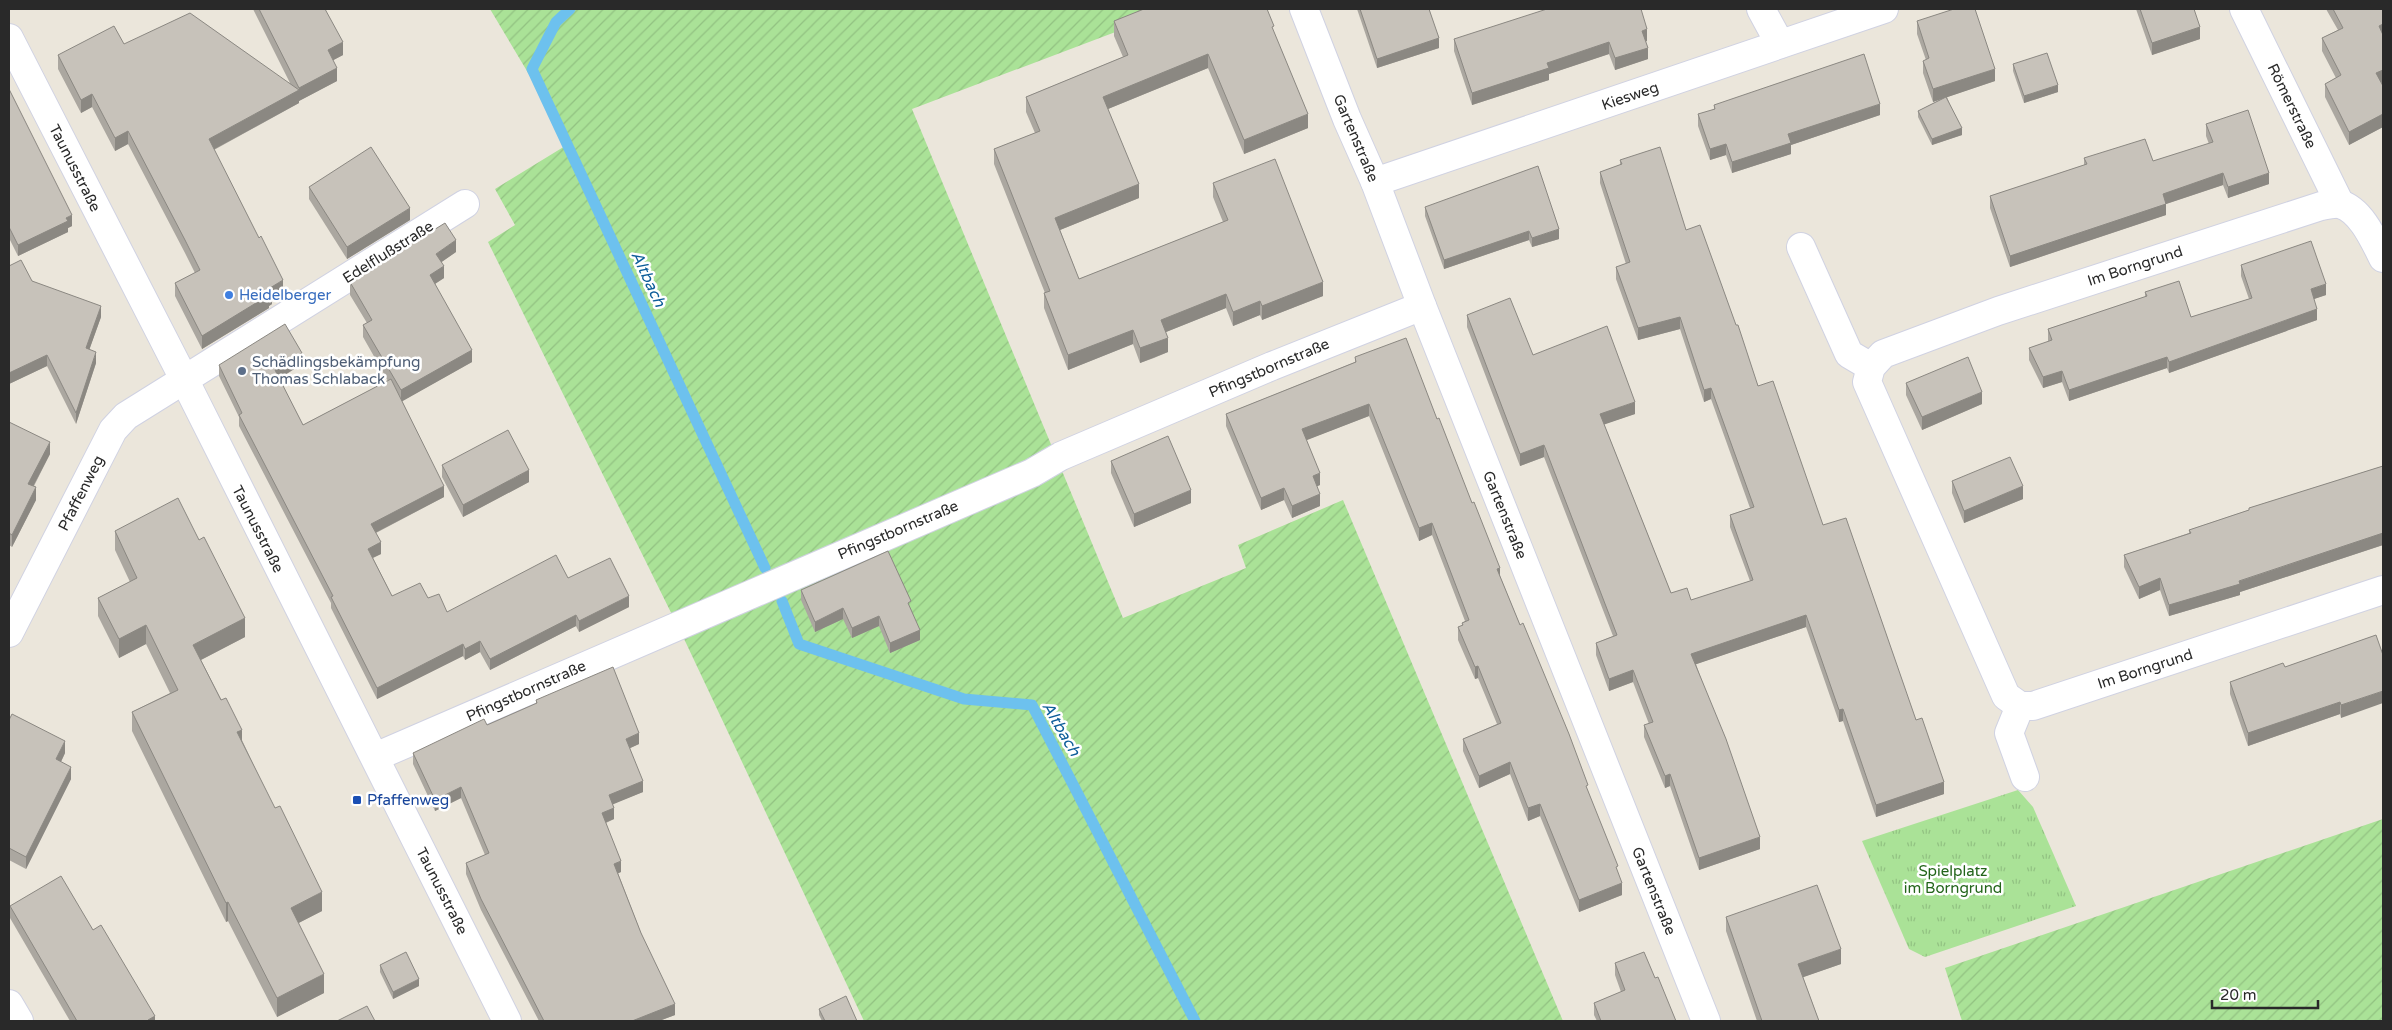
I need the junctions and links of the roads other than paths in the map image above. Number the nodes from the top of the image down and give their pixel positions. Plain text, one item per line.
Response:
1 (1304, 9) edge
2 (1761, 9) edge
3 (1884, 9) edge
4 (2244, 9) edge
5 (9, 38) edge
6 (1780, 44) junction
7 (1375, 182) junction
8 (465, 204) dead end
9 (2340, 204) junction
10 (1801, 247) dead end
11 (2383, 258) edge
12 (1422, 306) junction
13 (1871, 367) junction
14 (184, 381) junction
15 (2383, 590) edge
16 (12, 616) edge
17 (2020, 706) junction
18 (375, 757) junction
19 (2025, 777) dead end
20 (9, 1004) edge
21 (19, 1021) edge
22 (507, 1021) edge
23 (1706, 1021) edge

1 - 7 street, Gartenstraße
2 - 6 street
3 - 6 street, Kiesweg
4 - 9 street, Römerstraße
5 - 14 street, Taunusstraße
6 - 7 street, Kiesweg
7 - 12 street, Gartenstraße
8 - 14 street, Edelflußstraße
9 - 11 street
9 - 13 street, Im Borngrund
10 - 13 street
12 - 18 street, Pfingstbornstraße
12 - 23 street, Gartenstraße
13 - 17 street
14 - 16 street, Pfaffenweg
14 - 18 street, Taunusstraße
15 - 17 street, Im Borngrund
17 - 19 street
18 - 22 street, Taunusstraße
20 - 21 street

